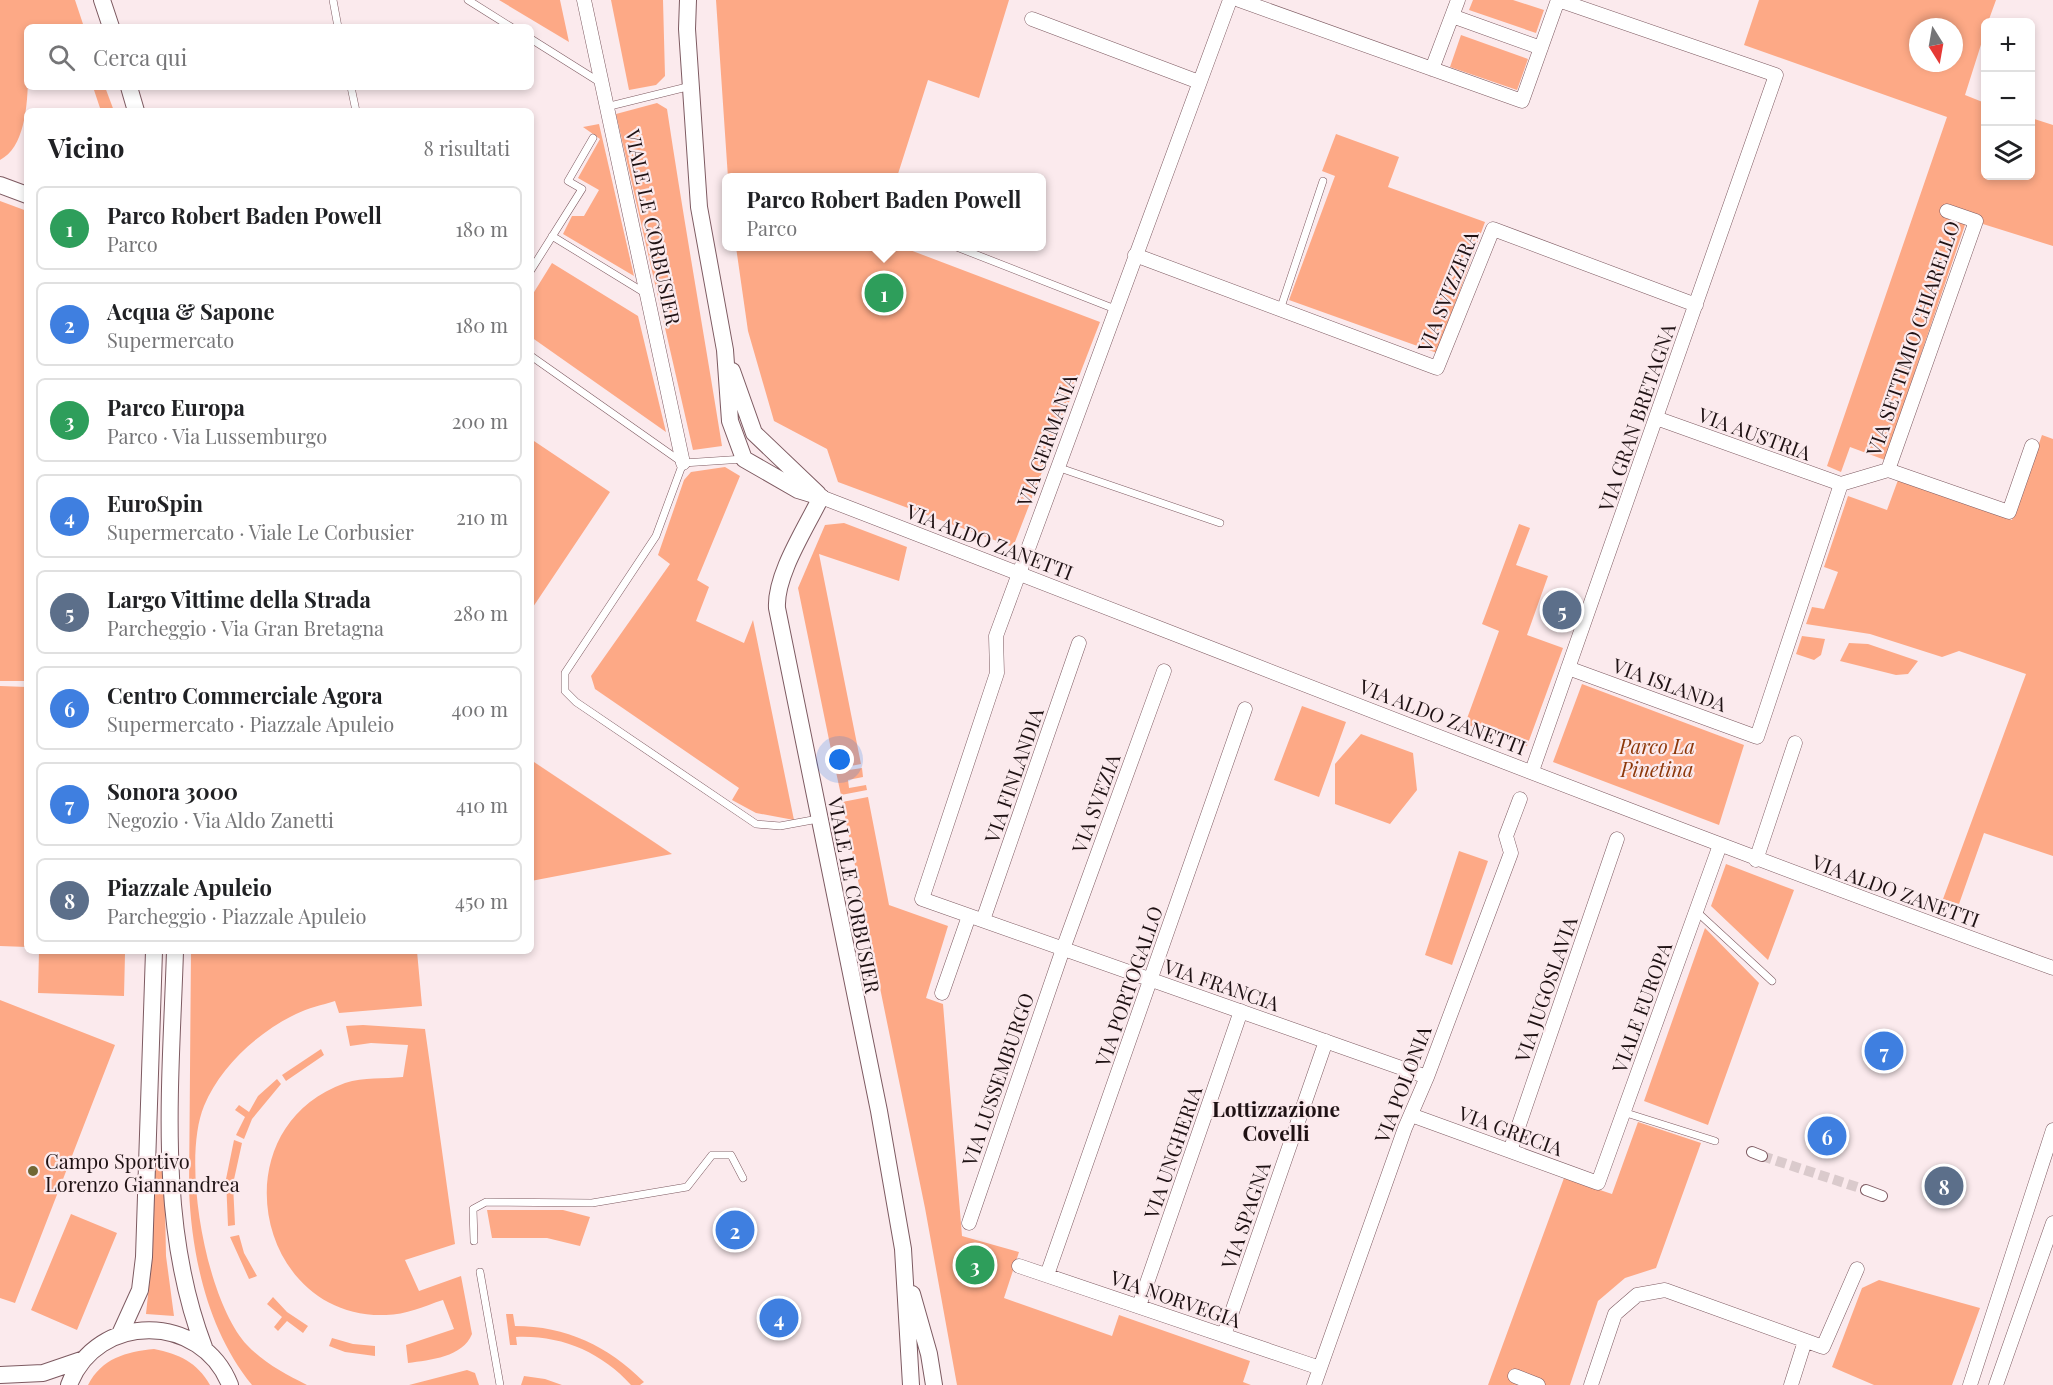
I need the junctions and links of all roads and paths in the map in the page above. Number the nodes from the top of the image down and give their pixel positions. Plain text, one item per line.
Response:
1 (102, 0) edge
2 (333, 0) edge
3 (468, 0) edge
4 (584, 0) edge
5 (688, 0) edge
6 (1230, 0) edge
7 (1239, 0) edge
8 (1458, 0) edge
9 (1558, 0) edge
10 (1452, 16) junction
11 (1032, 19) dead end
12 (110, 24) edge
13 (337, 24) edge
14 (506, 24) edge
15 (534, 41) edge
16 (1541, 48) junction
17 (1432, 69) junction
18 (1199, 82) junction
19 (602, 83) junction
20 (691, 86) junction
21 (130, 90) edge
22 (352, 90) edge
23 (606, 107) junction
24 (135, 108) edge
25 (355, 108) edge
26 (593, 138) dead end
27 (1323, 181) dead end
28 (0, 185) edge
29 (24, 194) edge
30 (1947, 212) dead end
31 (552, 236) junction
32 (967, 251) edge
33 (1135, 255) junction
34 (534, 265) edge
35 (647, 294) junction
36 (1696, 305) junction
37 (1115, 309) junction
38 (1280, 310) junction
39 (725, 350) junction
40 (534, 358) edge
41 (1656, 418) junction
42 (2032, 446) dead end
43 (744, 459) junction
44 (683, 463) junction
45 (1058, 467) junction
46 (1888, 470) junction
47 (1841, 484) junction
48 (820, 497) junction
49 (1220, 523) dead end
50 (1018, 574) junction
51 (1079, 642) dead end
52 (1568, 668) junction
53 (1164, 671) dead end
54 (1245, 710) dead end
55 (1795, 743) dead end
56 (1532, 771) junction
57 (1520, 799) dead end
58 (818, 819) junction
59 (1617, 839) dead end
60 (1720, 845) junction
61 (1756, 860) junction
62 (922, 899) joint
63 (1696, 911) junction
64 (969, 916) junction
65 (983, 921) junction
66 (1063, 949) junction
67 (154, 954) edge
68 (175, 954) edge
69 (2053, 968) edge
70 (1152, 980) junction
71 (1773, 981) dead end
72 (942, 993) dead end
73 (1241, 1011) junction
74 (1326, 1041) junction
75 (1427, 1077) junction
76 (1623, 1112) junction
77 (1411, 1115) junction
78 (2053, 1130) edge
79 (1715, 1141) dead end
80 (1510, 1151) junction
81 (743, 1178) dead end
82 (1598, 1182) joint
83 (1866, 1190) tunnel mouth
84 (1882, 1196) dead end
85 (969, 1223) dead end
86 (2053, 1223) edge
87 (474, 1241) dead end
88 (1019, 1266) dead end
89 (1857, 1269) dead end
90 (480, 1272) dead end
91 (906, 1273) junction
92 (1047, 1275) junction
93 (1139, 1306) junction
94 (120, 1334) junction
95 (1224, 1335) junction
96 (1805, 1341) junction
97 (204, 1347) junction
98 (84, 1359) junction
99 (1320, 1368) junction
100 (0, 1375) edge
101 (1515, 1376) dead end
102 (69, 1385) edge
103 (230, 1385) edge
104 (500, 1385) edge
105 (911, 1385) edge
106 (934, 1385) edge
107 (1314, 1385) edge
108 (1538, 1385) edge
109 (1591, 1385) edge
110 (1791, 1385) edge
111 (1970, 1385) edge
112 (1996, 1385) edge

1 - 12 street
2 - 13 lane
3 - 14 lane
4 - 19 street, VIALE LE CORBUSIER
5 - 20 street
6 - 18 street, VIA GERMANIA
7 - 17 street
8 - 10 street
9 - 16 street
9 - 36 street, VIA GRAN BRETAGNA
10 - 16 street
10 - 17 street
11 - 18 street
15 - 19 lane
16 - 17 street
18 - 33 street, VIA GERMANIA
19 - 23 street, VIALE LE CORBUSIER
20 - 23 lane
20 - 39 street
21 - 24 street
22 - 25 lane
23 - 35 street, VIALE LE CORBUSIER
26 - 31 lane
27 - 38 lane
28 - 29 street
30 - 46 street, VIA SETTIMIO CHIARELLO
31 - 34 lane
31 - 35 lane
32 - 37 lane
33 - 37 street, VIA GERMANIA
33 - 38 street, VIA SVIZZERA
35 - 44 street, VIALE LE CORBUSIER
36 - 38 street, VIA SVIZZERA
36 - 41 street, VIA GRAN BRETAGNA
37 - 45 street, VIA GERMANIA
39 - 43 street
39 - 48 street
40 - 44 lane
41 - 47 street, VIA AUSTRIA
41 - 52 street, VIA GRAN BRETAGNA
42 - 46 street
43 - 44 lane
43 - 48 street
44 - 58 lane
45 - 49 lane
45 - 50 street, VIA GERMANIA
46 - 47 street, VIA SETTIMIO CHIARELLO
47 - 52 street, VIA ISLANDA
48 - 50 street, VIA ALDO ZANETTI
48 - 58 street, VIALE LE CORBUSIER
50 - 56 street, VIA ALDO ZANETTI
50 - 62 street, VIA GERMANIA
51 - 65 street, VIA FINLANDIA
52 - 56 street, VIA GRAN BRETAGNA
53 - 66 street, VIA SVEZIA
54 - 70 street, VIA PORTOGALLO
55 - 61 street
56 - 60 street, VIA ALDO ZANETTI
57 - 75 street, VIA POLONIA
58 - 91 street, VIALE LE CORBUSIER
59 - 80 street, VIA JUGOSLAVIA
60 - 61 street, VIA ALDO ZANETTI
60 - 63 street, VIALE EUROPA
61 - 69 street, VIA ALDO ZANETTI
62 - 64 street, VIA FRANCIA
63 - 71 lane
63 - 76 street, VIALE EUROPA
64 - 65 street, VIA FRANCIA
64 - 72 street
65 - 66 street, VIA FRANCIA
66 - 70 street, VIA FRANCIA
66 - 85 street, VIA LUSSEMBURGO
67 - 94 street
68 - 97 street
70 - 73 street, VIA FRANCIA
70 - 92 street, VIA PORTOGALLO
73 - 74 street, VIA FRANCIA
73 - 93 street, VIA UNGHERIA
74 - 75 street, VIA FRANCIA
74 - 95 street, VIA SPAGNA
75 - 77 street, VIA POLONIA
76 - 79 lane
76 - 82 street, VIALE EUROPA
77 - 80 street, VIA GRECIA
77 - 99 street, VIA POLONIA
78 - 111 street
80 - 82 street, VIA GRECIA
81 - 87 lane
83 - 84 street
86 - 112 street
88 - 92 street, VIA NORVEGIA
89 - 96 street
90 - 104 lane
91 - 105 street, VIALE LE CORBUSIER
91 - 106 street, VIALE LE CORBUSIER
92 - 93 street, VIA NORVEGIA
93 - 95 street, VIA NORVEGIA
94 - 97 street
94 - 98 street
95 - 99 street, VIA NORVEGIA
96 - 109 street
96 - 110 street
97 - 103 street
98 - 100 street
98 - 102 street
99 - 107 street, VIA POLONIA
101 - 108 street

